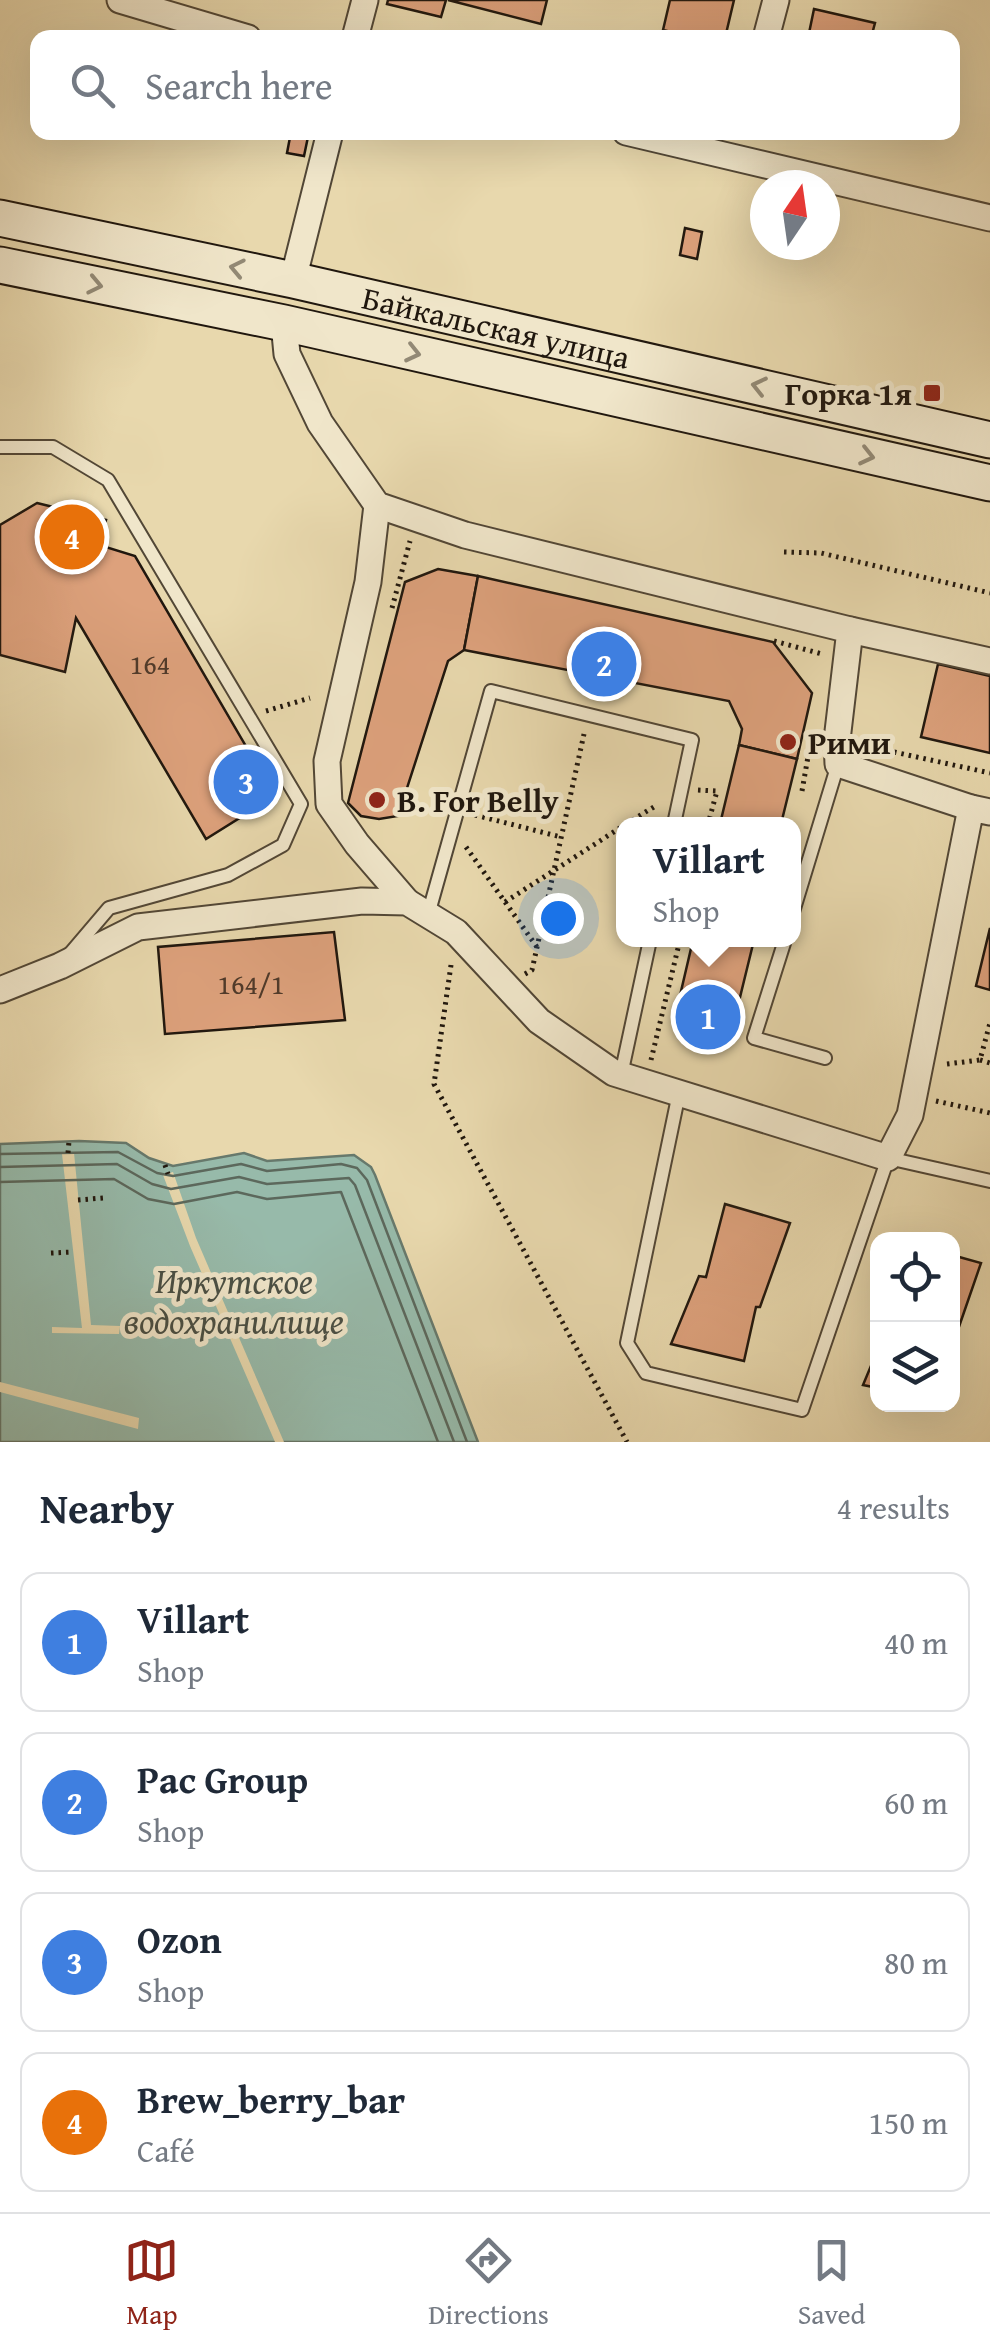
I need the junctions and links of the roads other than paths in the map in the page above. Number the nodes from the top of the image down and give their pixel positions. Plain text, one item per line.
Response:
1 (120, 0) edge
2 (365, 0) edge
3 (776, 0) edge
4 (221, 30) edge
5 (357, 30) edge
6 (768, 30) edge
7 (328, 140) edge
8 (693, 140) edge
9 (735, 145) edge
10 (0, 218) edge
11 (990, 218) edge
12 (0, 265) edge
13 (292, 280) junction
14 (284, 324) junction
15 (990, 440) edge
16 (0, 447) edge
17 (990, 484) edge
18 (377, 505) junction
19 (850, 630) junction
20 (990, 661) edge
21 (838, 764) junction
22 (980, 810) edge
23 (676, 817) edge
24 (801, 886) edge
25 (417, 908) junction
26 (649, 947) edge
27 (782, 947) edge
28 (60, 966) junction
29 (0, 990) edge
30 (825, 1058) dead end
31 (634, 1078) junction
32 (680, 1092) junction
33 (888, 1158) junction
34 (990, 1181) edge

1 - 4 street
2 - 5 street
3 - 6 street
7 - 13 street
8 - 9 street
9 - 11 street
13 -> 10 main road, Байкальская улица
12 -> 14 main road, Байкальская улица
15 -> 13 main road, Байкальская улица
14 -> 17 main road, Байкальская улица
14 - 18 street
16 - 28 lane
18 - 19 street
18 - 25 street
19 - 20 street
19 - 21 street
21 - 22 street
21 - 24 lane
22 - 33 street
23 - 25 lane
25 - 28 street
25 - 31 street
26 - 31 lane
27 - 30 lane
28 - 29 street
31 - 32 street
32 - 33 street
32 - 33 lane
33 - 34 lane

